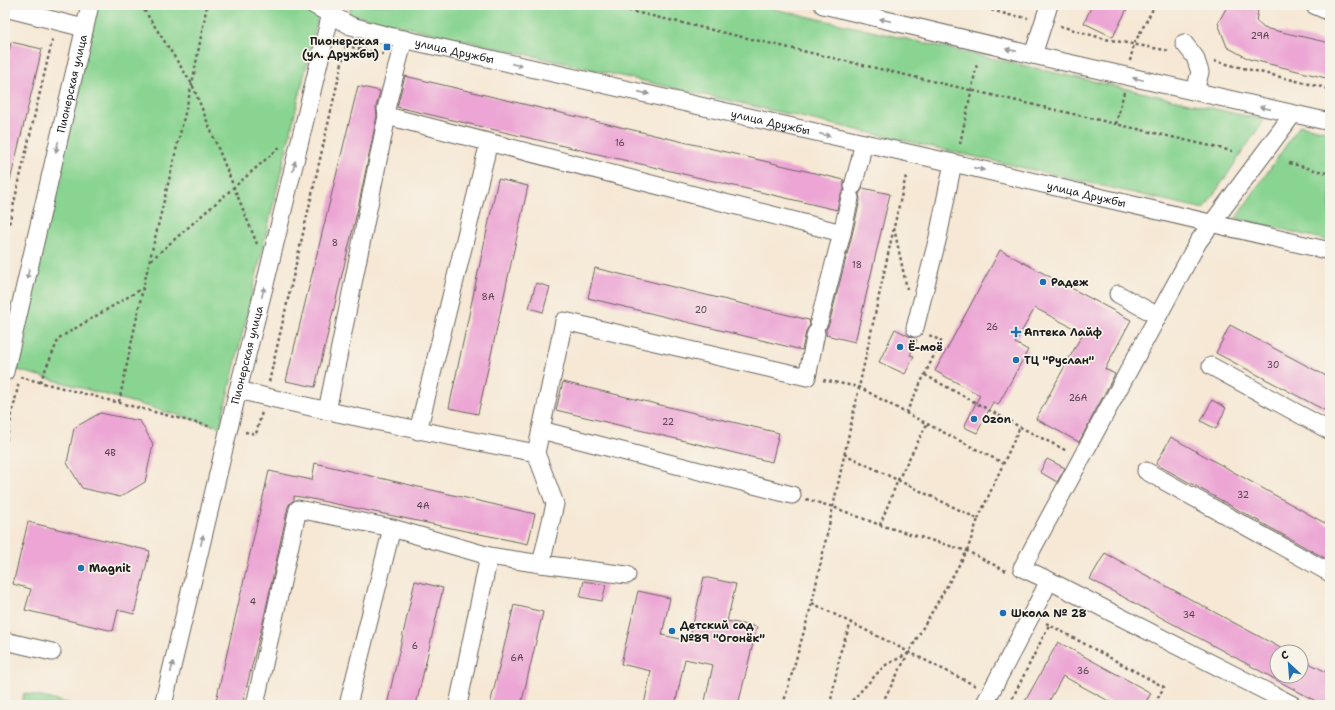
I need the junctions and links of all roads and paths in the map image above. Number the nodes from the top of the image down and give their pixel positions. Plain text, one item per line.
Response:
1 (90, 5) edge
2 (141, 5) edge
3 (207, 5) edge
4 (314, 5) edge
5 (605, 5) edge
6 (822, 5) edge
7 (974, 5) edge
8 (1049, 5) edge
9 (1155, 5) edge
10 (1314, 5) edge
11 (5, 8) edge
12 (332, 10) edge
13 (1330, 12) edge
14 (57, 21) junction
15 (1043, 21) junction
16 (84, 28) junction
17 (404, 39) junction
18 (1184, 43) dead end
19 (1134, 44) junction
20 (346, 46) dead end
21 (1033, 55) junction
22 (1195, 57) junction
23 (977, 64) dead end
24 (1130, 65) dead end
25 (192, 84) junction
26 (1125, 88) dead end
27 (1330, 89) edge
28 (971, 90) junction
29 (1195, 91) junction
30 (1293, 114) junction
31 (388, 116) junction
32 (1330, 122) edge
33 (1116, 124) junction
34 (304, 126) junction
35 (489, 142) junction
36 (863, 143) junction
37 (960, 144) dead end
38 (1232, 151) dead end
39 (953, 163) junction
40 (1288, 164) dead end
41 (1330, 174) edge
42 (906, 176) dead end
43 (234, 187) junction
44 (1212, 224) junction
45 (842, 233) junction
46 (5, 241) edge
47 (1330, 251) edge
48 (150, 261) junction
49 (268, 272) junction
50 (143, 288) junction
51 (1118, 294) dead end
52 (1158, 316) junction
53 (915, 328) dead end
54 (1212, 366) dead end
55 (5, 372) edge
56 (925, 375) dead end
57 (807, 377) junction
58 (40, 382) junction
59 (859, 387) junction
60 (238, 390) junction
61 (265, 397) junction
62 (119, 402) junction
63 (327, 411) junction
64 (927, 424) junction
65 (212, 427) dead end
66 (1020, 427) junction
67 (541, 430) junction
68 (418, 431) junction
69 (1330, 431) edge
70 (243, 432) dead end
71 (5, 446) edge
72 (536, 453) junction
73 (844, 454) junction
74 (1081, 458) junction
75 (1004, 463) junction
76 (1146, 471) dead end
77 (898, 480) junction
78 (792, 495) joint
79 (832, 508) junction
80 (978, 519) junction
81 (880, 525) junction
82 (392, 528) junction
83 (968, 552) junction
84 (489, 556) junction
85 (541, 564) junction
86 (1009, 573) dead end
87 (1330, 573) edge
88 (626, 575) dead end
89 (1048, 580) junction
90 (812, 603) junction
91 (1042, 621) dead end
92 (851, 623) junction
93 (1049, 625) junction
94 (5, 641) edge
95 (52, 652) dead end
96 (909, 652) junction
97 (987, 699) edge
98 (163, 705) edge
99 (255, 705) edge
100 (348, 705) edge
101 (458, 705) edge
102 (783, 705) edge
103 (830, 705) edge
104 (848, 705) edge
105 (881, 705) edge
106 (1154, 705) edge
107 (1293, 705) edge

1 - 16 street, Пионерская улица
2 - 25 path
3 - 25 path
4 - 12 street, улица Дружбы
5 - 28 path
21 -> 6 street
7 - 15 path
8 - 15 street
9 - 19 path
10 - 13 street
11 - 14 street
12 - 17 street, улица Дружбы
12 - 34 street, Пионерская улица
14 - 16 street
14 - 46 path
15 - 19 path
15 - 21 street
16 -> 55 street, Пионерская улица
17 - 31 street
17 -> 36 street, улица Дружбы
18 - 22 street
19 - 22 path
19 - 24 path
20 - 61 path
29 -> 21 street
22 - 27 path
22 - 29 street
23 - 28 path
25 - 43 path
25 - 48 path
26 - 33 path
28 - 33 path
28 - 37 path
30 -> 29 street
30 - 32 street
30 - 44 street
31 - 35 street
31 - 63 street
33 - 38 path
34 - 43 path
49 -> 34 street, Пионерская улица
35 - 45 street
35 - 68 street
36 - 39 street, улица Дружбы
36 - 45 street
39 -> 44 street, улица Дружбы
39 - 53 street
40 - 41 path
42 - 59 path
43 - 48 path
43 - 49 path
44 - 47 street, улица Дружбы
44 - 52 street
45 - 57 street
48 - 50 path
60 -> 49 street, Пионерская улица
50 - 58 path
50 - 62 path
51 - 52 street
52 - 74 street
54 - 69 street
56 - 66 path
57 - 59 path
57 - 67 street
58 - 62 path
58 - 71 path
59 - 64 path
59 - 73 path
60 - 61 street
98 -> 60 street, Пионерская улица
61 - 63 street
61 - 70 path
62 - 65 path
63 - 68 street
64 - 75 path
64 - 77 path
66 - 74 path
66 - 75 path
67 - 72 street
67 - 78 street
68 - 72 street
72 - 85 street
73 - 77 path
73 - 79 path
74 - 89 street
75 - 80 path
76 - 87 street
77 - 80 path
77 - 81 path
78 - 79 path
79 - 81 path
79 - 90 path
80 - 83 path
81 - 83 path
82 - 84 street
82 - 99 street
82 - 100 street
83 - 86 path
83 - 96 path
84 - 85 street
84 - 101 street
85 - 88 street
89 - 97 street
89 - 107 street
90 - 92 path
90 - 102 path
91 - 93 path
92 - 96 path
92 - 103 path
93 - 97 path
93 - 106 path
94 - 95 street
96 - 97 path
96 - 104 path
96 - 105 path

